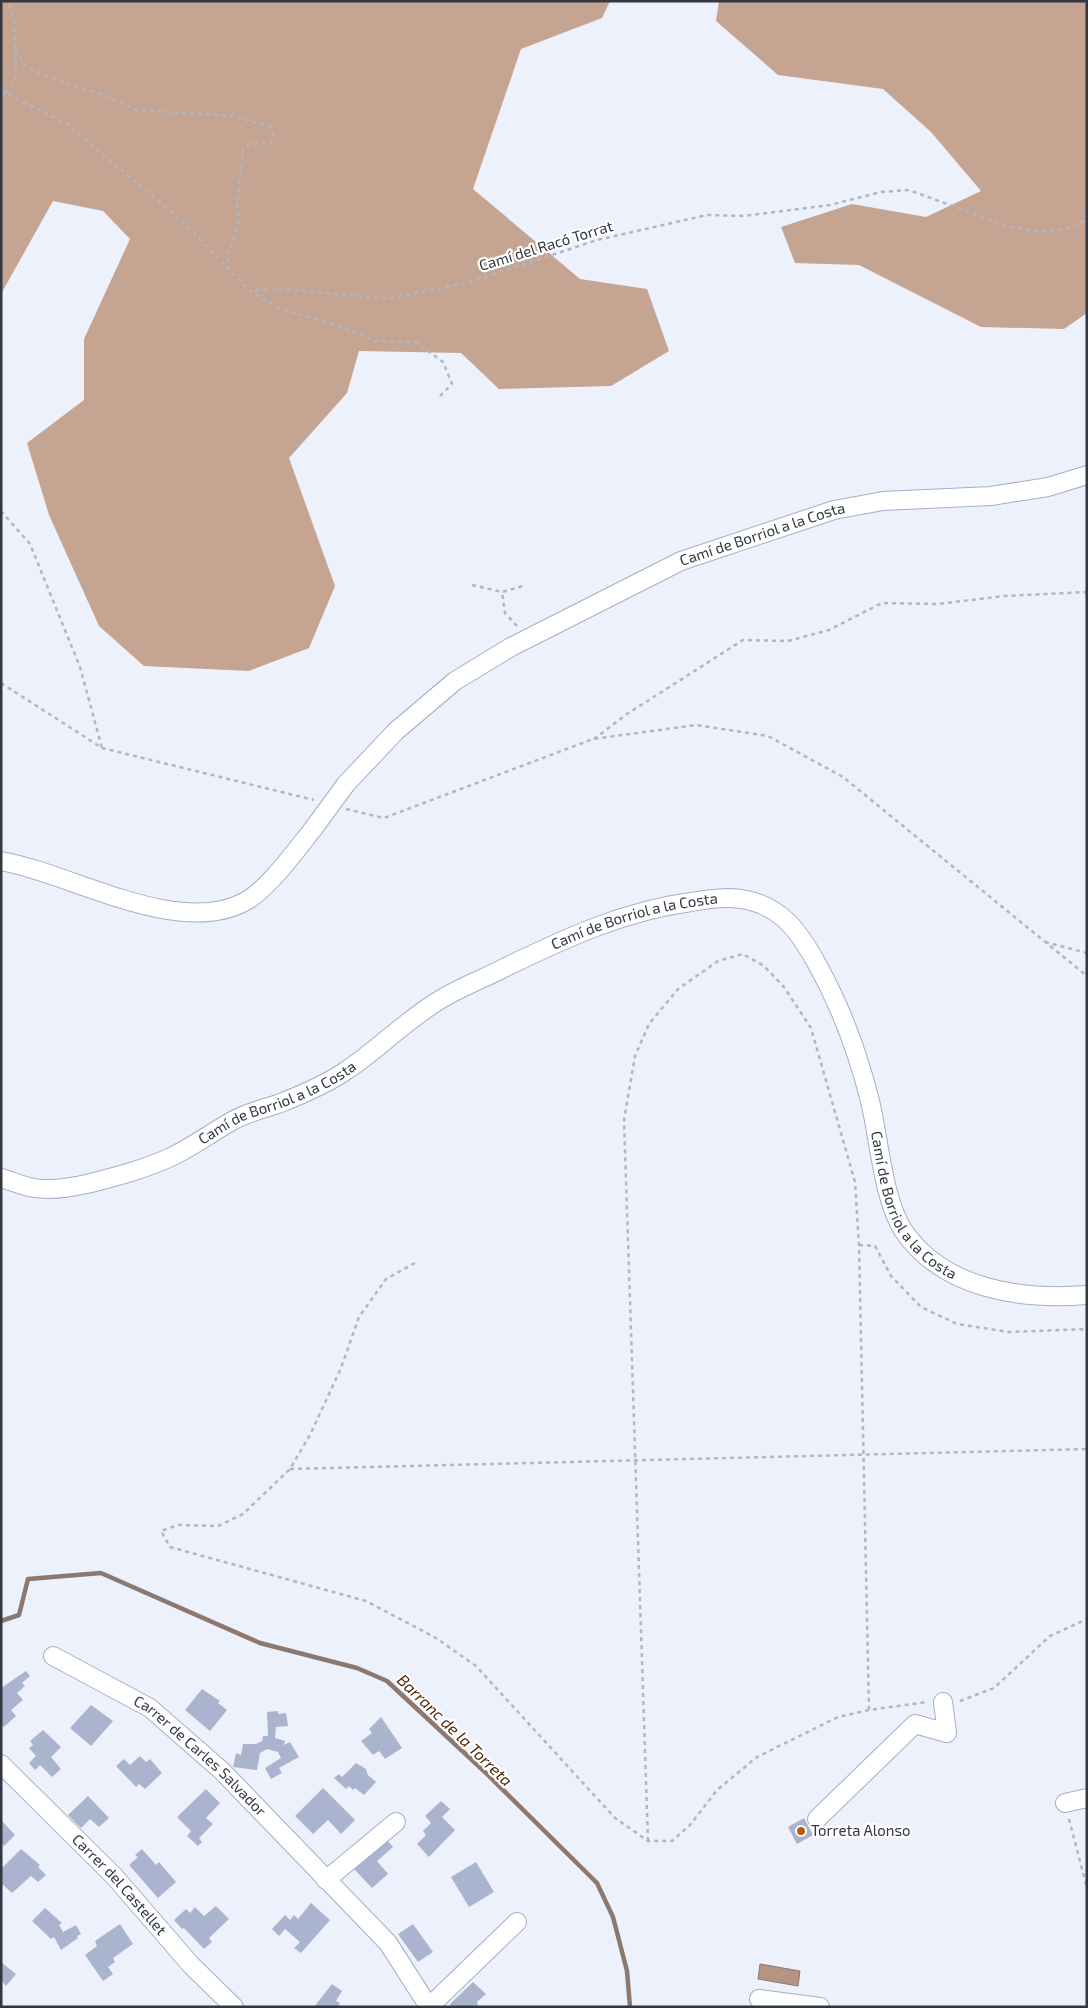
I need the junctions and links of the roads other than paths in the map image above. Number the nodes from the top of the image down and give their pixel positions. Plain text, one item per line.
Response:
1 (1087, 474) edge
2 (1, 862) edge
3 (1, 1178) edge
4 (1087, 1295) edge
5 (54, 1656) dead end
6 (943, 1702) road end
7 (1, 1764) edge
8 (1087, 1798) edge
9 (1065, 1803) road end
10 (817, 1819) dead end
11 (396, 1822) dead end
12 (326, 1880) junction
13 (517, 1922) dead end
14 (759, 1999) dead end
15 (234, 2007) edge
16 (429, 2007) edge
17 (820, 2007) edge

1 - 2 street, Camí de Borriol a la Costa, bridge
3 - 4 street, Camí de Borriol a la Costa
5 - 12 street, Carrer de Carles Salvador
6 - 10 street
7 - 15 street, Carrer del Castellet
8 - 9 street
11 - 12 street
12 - 16 street, Carrer de Carles Salvador
13 - 16 street, Carrer de Carles Salvador
14 - 17 street

